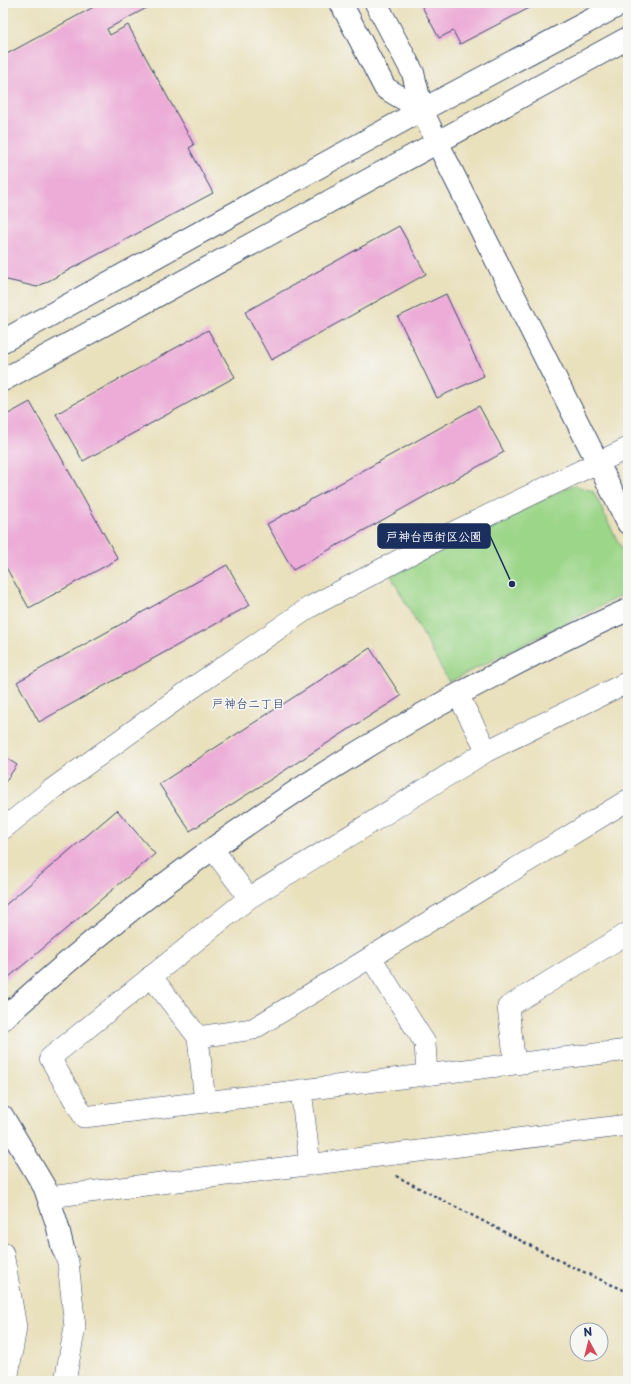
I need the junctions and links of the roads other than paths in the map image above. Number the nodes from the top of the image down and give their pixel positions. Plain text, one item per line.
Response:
1 (341, 3) edge
2 (376, 3) edge
3 (623, 3) edge
4 (628, 38) edge
5 (422, 110) junction
6 (437, 142) junction
7 (3, 341) edge
8 (3, 380) edge
9 (628, 448) edge
10 (597, 464) junction
11 (628, 523) edge
12 (628, 610) edge
13 (628, 682) edge
14 (458, 695) junction
15 (487, 751) junction
16 (628, 800) edge
17 (3, 829) edge
18 (212, 848) junction
19 (249, 898) junction
20 (628, 933) edge
21 (371, 958) junction
22 (151, 976) junction
23 (3, 1019) edge
24 (198, 1037) junction
25 (628, 1050) edge
26 (515, 1064) junction
27 (427, 1075) junction
28 (301, 1090) junction
29 (205, 1102) junction
30 (3, 1118) edge
31 (628, 1125) edge
32 (310, 1165) junction
33 (48, 1197) junction
34 (63, 1249) joint
35 (3, 1254) edge
36 (7, 1381) edge
37 (65, 1381) edge

1 - 5 street
2 - 5 street
3 - 5 street
4 - 6 street
5 - 6 street
5 - 7 street
6 - 8 street
6 - 10 street
9 - 10 street
10 - 11 street
10 - 17 street
12 - 14 street
13 - 15 street
14 - 15 street
14 - 18 street
15 - 19 street
16 - 21 street
18 - 19 street
18 - 23 street
19 - 22 street
20 - 26 street
21 - 24 street
21 - 27 street
22 - 24 street
22 - 29 street
24 - 29 street
25 - 26 street
26 - 27 street
27 - 28 street
28 - 29 street
28 - 32 street
30 - 33 street
31 - 32 street
32 - 33 street
33 - 34 street
34 - 37 street
35 - 36 street

